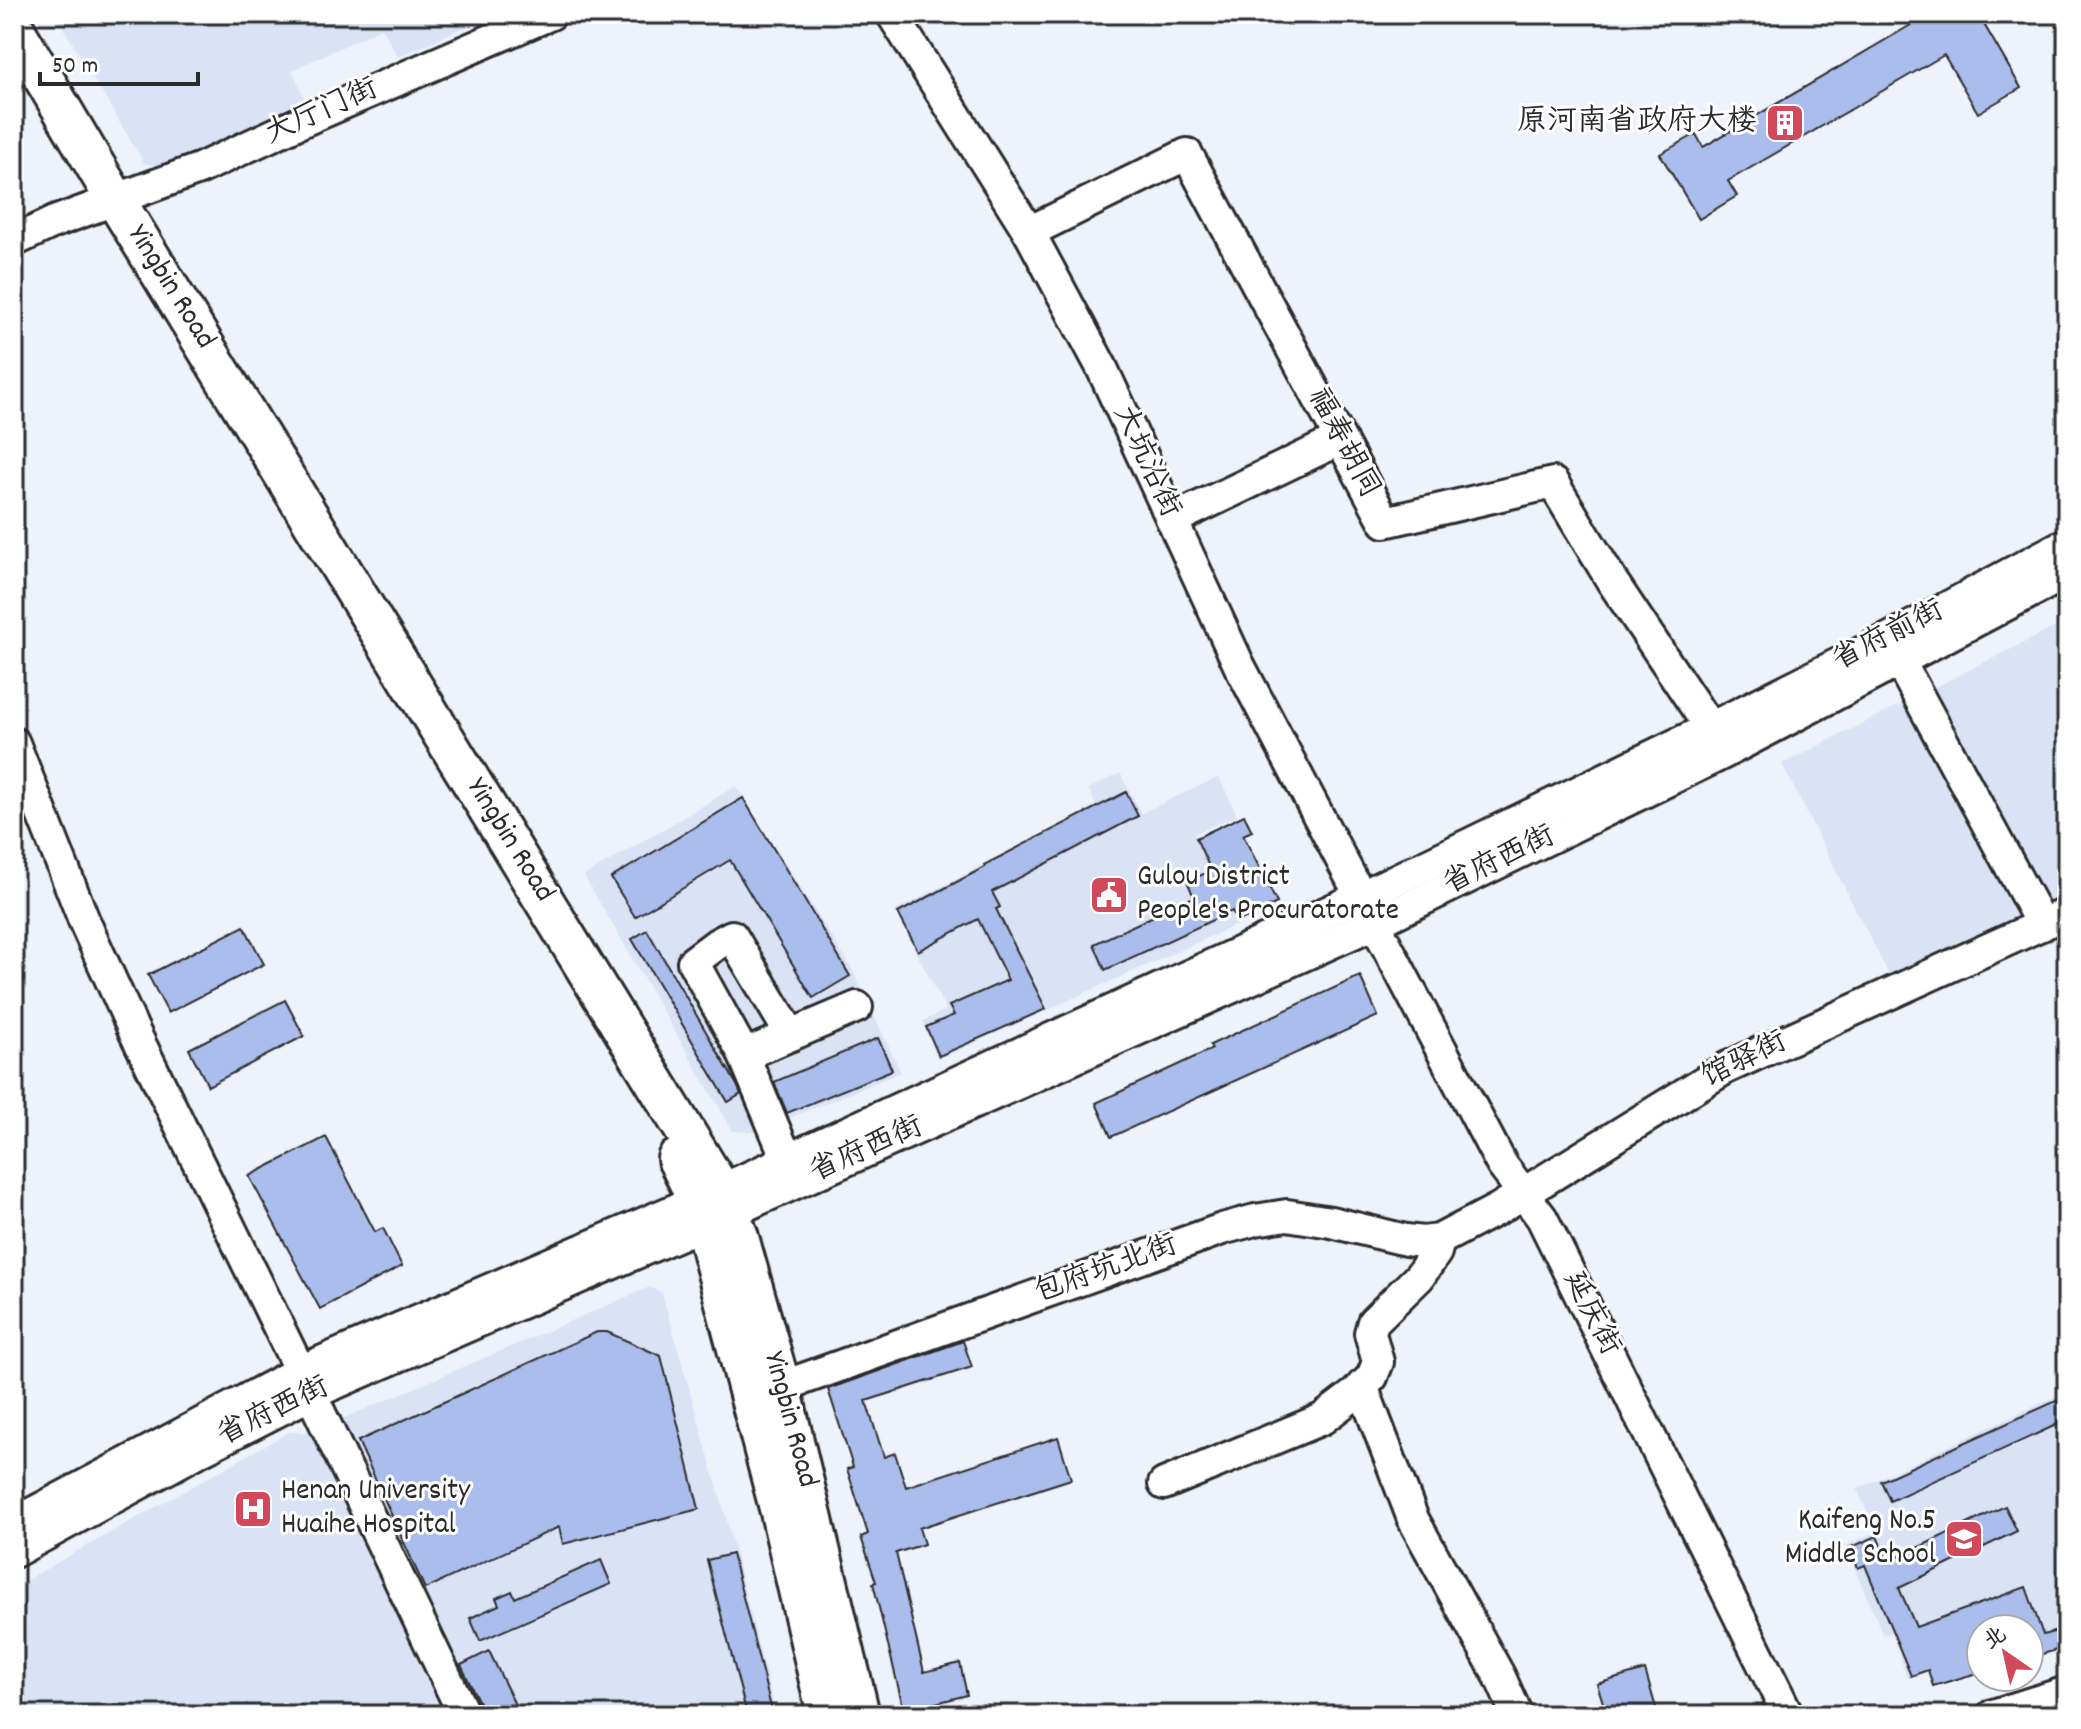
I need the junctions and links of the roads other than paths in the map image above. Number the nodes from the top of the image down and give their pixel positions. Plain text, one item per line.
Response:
1 (551, 14) edge
2 (892, 14) edge
3 (14, 28) edge
4 (14, 79) edge
5 (103, 203) junction
6 (1029, 232) junction
7 (14, 241) edge
8 (1339, 440) junction
9 (1172, 520) junction
10 (2067, 543) edge
11 (2067, 573) edge
12 (1900, 662) junction
13 (1716, 741) junction
14 (14, 743) edge
15 (1367, 910) junction
16 (2054, 919) edge
17 (857, 1007) dead end
18 (791, 1035) junction
19 (744, 1055) junction
20 (787, 1159) junction
21 (1524, 1193) junction
22 (713, 1206) junction
23 (1439, 1240) junction
24 (306, 1382) junction
25 (1362, 1386) junction
26 (781, 1387) junction
27 (1164, 1484) dead end
28 (14, 1523) edge
29 (14, 1552) edge
30 (2067, 1692) edge
31 (464, 1715) edge
32 (827, 1715) edge
33 (860, 1715) edge
34 (1517, 1715) edge
35 (1788, 1715) edge
36 (1993, 1715) edge

1 - 5 street, 大厅门街
2 - 6 street, 大坑沿街
3 - 5 main road, Yingbin Road
4 - 5 main road, Yingbin Road
5 - 7 street, 大厅门街
5 - 22 main road, Yingbin Road
6 - 8 street, 福寿胡同
6 - 9 street, 大坑沿街
8 - 9 street
8 - 13 street, 福寿胡同
9 - 15 street, 大坑沿街
10 - 13 street, 省府前街
11 - 12 street, 省府前街
12 - 13 street, 省府前街
12 - 16 street
13 - 15 street, 省府西街
14 - 24 street
15 - 20 street, 省府西街
15 - 21 street, 延庆街
15 - 22 street, 省府西街
16 - 21 street, 馆驿街
17 - 18 street
18 - 19 street
18 - 19 street
19 - 20 street
20 - 22 street, 省府西街
21 - 23 street, 馆驿街
21 - 35 street, 延庆街
22 - 24 street, 省府西街
22 - 26 main road, Yingbin Road
22 - 32 main road, Yingbin Road
23 - 25 street
23 - 26 street, 包府坑北街
24 - 28 street, 省府西街
24 - 29 street, 省府西街
24 - 31 street
25 - 27 street
25 - 34 street
26 - 33 main road, Yingbin Road
30 - 36 street

